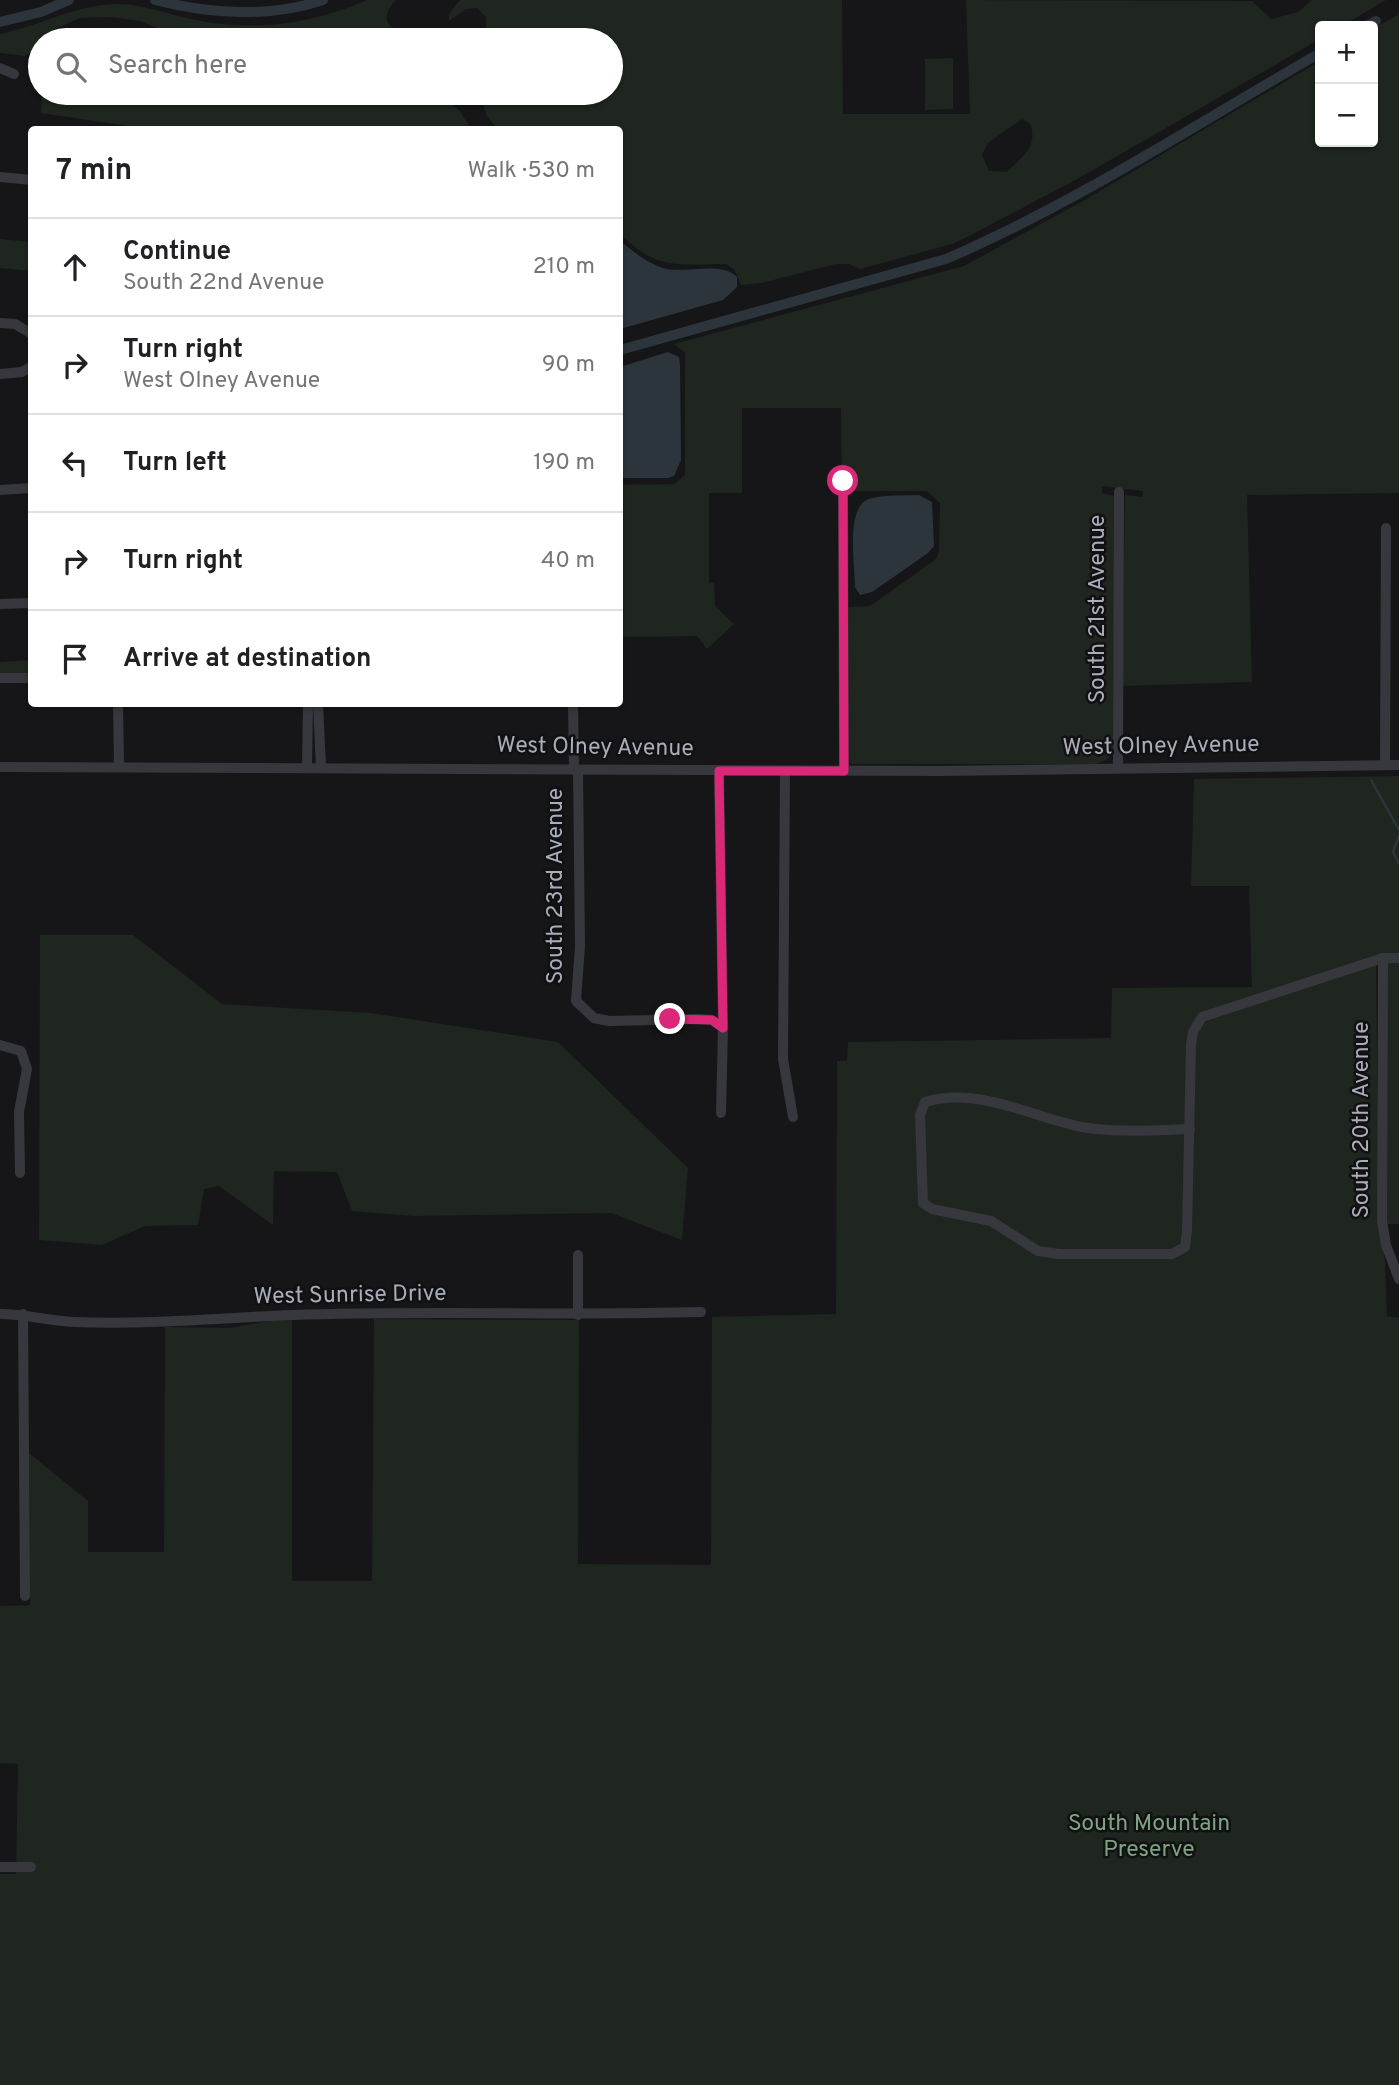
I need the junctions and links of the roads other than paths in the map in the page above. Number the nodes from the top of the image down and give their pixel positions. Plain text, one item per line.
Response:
1 (0, 68) edge
2 (15, 74) dead end
3 (0, 177) edge
4 (28, 180) edge
5 (0, 323) edge
6 (28, 332) edge
7 (28, 368) edge
8 (0, 374) edge
9 (843, 481) dead end
10 (28, 488) edge
11 (0, 490) edge
12 (1119, 492) dead end
13 (1386, 527) dead end
14 (28, 603) edge
15 (0, 604) edge
16 (0, 678) edge
17 (28, 678) edge
18 (118, 707) edge
19 (308, 707) edge
20 (318, 707) edge
21 (573, 707) edge
22 (307, 725) junction
23 (320, 725) junction
24 (119, 765) junction
25 (1385, 765) junction
26 (1399, 765) edge
27 (0, 766) edge
28 (307, 767) junction
29 (321, 767) junction
30 (1118, 768) junction
31 (576, 770) junction
32 (719, 771) junction
33 (785, 771) junction
34 (844, 771) junction
35 (1382, 958) junction
36 (1399, 958) edge
37 (723, 1028) junction
38 (0, 1045) edge
39 (721, 1113) dead end
40 (793, 1117) dead end
41 (1190, 1129) junction
42 (20, 1172) dead end
43 (578, 1255) dead end
44 (1399, 1279) edge
45 (701, 1311) dead end
46 (0, 1314) edge
47 (23, 1314) junction
48 (578, 1315) junction
49 (25, 1596) dead end
50 (0, 1867) edge
51 (32, 1867) dead end

1 - 2 street
3 - 4 street
5 - 6 street
7 - 8 street
9 - 34 street
10 - 11 street
12 - 30 street, South 21st Avenue
13 - 25 street
14 - 15 street
16 - 17 street
18 - 24 street
19 - 22 street
20 - 23 street
21 - 31 street, South 23rd Avenue
22 - 23 street
22 - 28 street
23 - 29 street
24 - 27 street, West Olney Avenue
24 - 28 street, West Olney Avenue
25 - 26 street, West Olney Avenue
25 - 30 street, West Olney Avenue
28 - 29 street, West Olney Avenue
29 - 31 street, West Olney Avenue
30 - 34 street, West Olney Avenue
31 - 32 street, West Olney Avenue
31 - 37 street, South 23rd Avenue
32 - 33 street, West Olney Avenue
32 - 37 street
33 - 34 street, West Olney Avenue
33 - 40 street
35 - 36 street
35 - 41 street
35 - 44 street, South 20th Avenue
37 - 39 street
38 - 42 street
41 - 41 street
43 - 48 street
45 - 48 street, West Sunrise Drive
46 - 47 street, West Sunrise Drive
47 - 48 street, West Sunrise Drive
47 - 49 street
50 - 51 street

